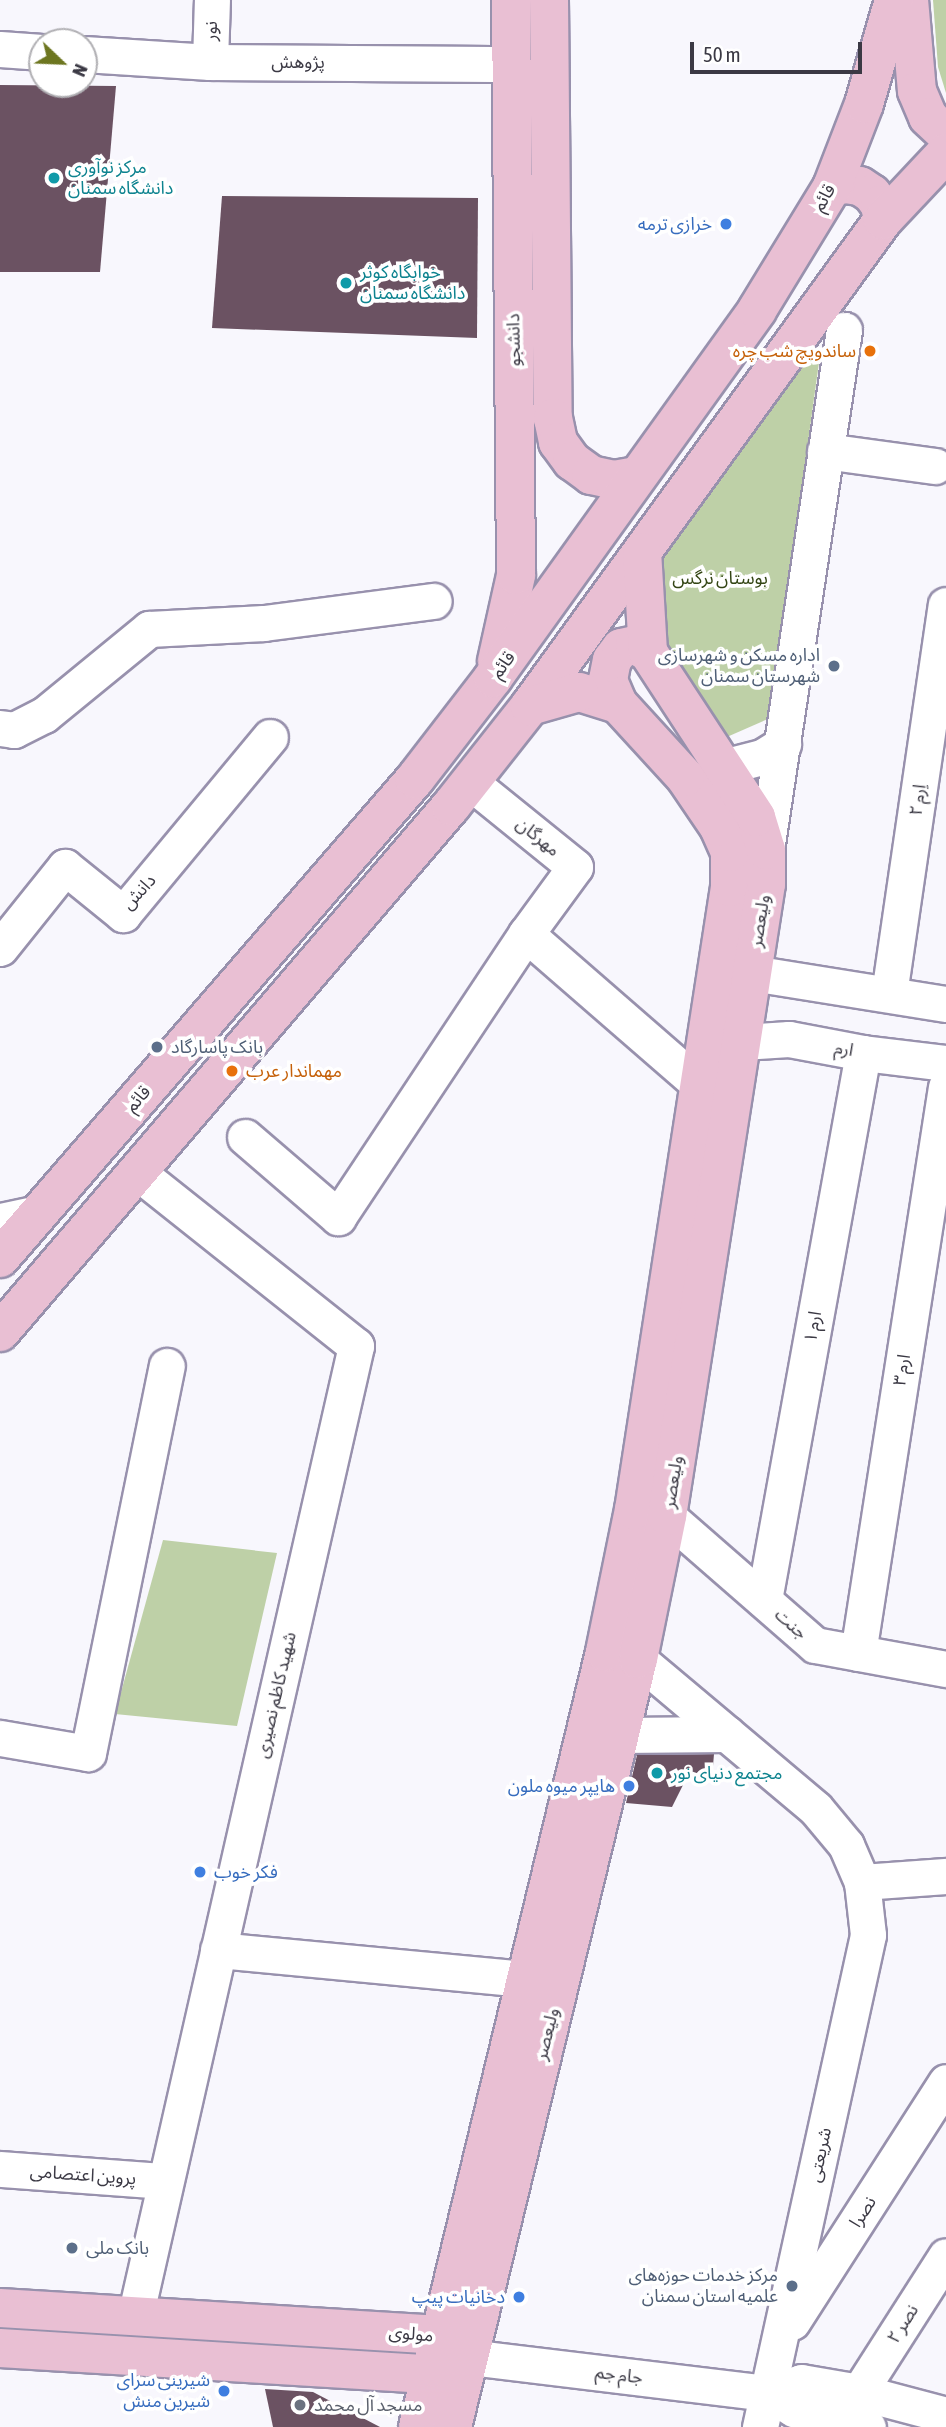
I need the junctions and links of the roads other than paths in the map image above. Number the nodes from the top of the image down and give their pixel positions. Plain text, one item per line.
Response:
1 (212, 0) edge
2 (512, 0) edge
3 (550, 0) edge
4 (894, 0) edge
5 (909, 0) edge
6 (0, 49) edge
7 (28, 51) edge
8 (98, 55) edge
9 (210, 62) junction
10 (550, 62) junction
11 (512, 64) junction
12 (946, 134) edge
13 (946, 153) edge
14 (832, 187) junction
15 (883, 219) junction
16 (844, 330) dead end
17 (825, 451) junction
18 (935, 466) dead end
19 (638, 476) junction
20 (642, 552) junction
21 (434, 601) dead end
22 (946, 605) edge
23 (648, 652) junction
24 (493, 678) junction
25 (618, 705) junction
26 (530, 706) junction
27 (0, 728) edge
28 (270, 737) dead end
29 (783, 744) junction
30 (723, 767) junction
31 (470, 782) junction
32 (766, 849) junction
33 (526, 934) junction
34 (0, 948) edge
35 (752, 973) junction
36 (889, 995) junction
37 (946, 1004) edge
38 (741, 1042) junction
39 (863, 1053) junction
40 (946, 1063) edge
41 (700, 1085) junction
42 (946, 1087) edge
43 (245, 1137) dead end
44 (137, 1172) junction
45 (38, 1213) junction
46 (0, 1221) edge
47 (0, 1258) edge
48 (0, 1332) edge
49 (167, 1366) dead end
50 (667, 1516) junction
51 (764, 1600) junction
52 (858, 1653) junction
53 (621, 1656) junction
54 (946, 1669) edge
55 (603, 1732) junction
56 (727, 1734) junction
57 (0, 1738) edge
58 (946, 1876) edge
59 (862, 1882) junction
60 (218, 1950) junction
61 (526, 1979) junction
62 (946, 2082) edge
63 (0, 2169) edge
64 (165, 2181) junction
65 (946, 2256) edge
66 (0, 2308) edge
67 (135, 2317) junction
68 (779, 2343) junction
69 (454, 2346) junction
70 (0, 2348) edge
71 (430, 2374) junction
72 (859, 2392) junction
73 (768, 2393) junction
74 (946, 2414) edge
75 (418, 2427) edge
76 (453, 2427) edge
77 (760, 2427) edge
78 (868, 2427) edge

1 - 9 street, نور
2 - 11 main road, دانشجو
3 - 10 main road
4 - 14 main road, قائم
5 - 12 main road
6 - 7 street
8 - 9 street, پژوهش
9 - 11 street, پژوهش
10 - 11 main road
10 - 19 main road
11 - 24 main road, دانشجو
13 - 15 main road
14 - 15 main road
14 - 19 main road, قائم
15 - 20 main road
16 - 17 street
17 - 18 street
17 - 29 street
19 - 24 main road, قائم
20 - 23 main road, ولیعصر
20 - 26 main road
21 - 27 street
22 - 36 street, اِرم ۲
23 - 25 main road
23 - 30 main road, ولیعصر
24 - 45 main road, قائم
25 - 26 main road, ولیعصر
25 - 41 main road, ولیعصر
26 - 31 main road
28 - 34 street, دانش
29 - 30 street
29 - 32 street
30 - 32 main road, ولیعصر
31 - 33 street, مهرگان
31 - 44 main road
32 - 35 main road, ولیعصر
33 - 41 street
33 - 43 street
35 - 36 street
35 - 38 main road, ولیعصر
36 - 37 street
38 - 39 street, ارم
38 - 50 main road, ولیعصر
39 - 40 street, ارم
39 - 51 street, ارم ۱
41 - 53 main road, ولیعصر
42 - 52 street, ارم ۳
44 - 48 main road
44 - 60 street, شهید کاظم نصیری
45 - 46 street
45 - 47 main road, قائم
49 - 57 street
50 - 51 street, جنت
50 - 53 main road, ولیعصر
51 - 52 street, جنت
52 - 54 street, جنت
53 - 55 main road, ولیعصر
53 - 56 street, شریعتی
55 - 56 street
55 - 61 main road, ولیعصر
55 - 69 main road, ولیعصر
56 - 59 street, شریعتی
58 - 59 street
59 - 68 street, شریعتی
60 - 61 street
60 - 64 street, شهید کاظم نصیری
61 - 69 main road, ولیعصر
62 - 68 street, نصرا
63 - 64 street, پروین اعتصامی
64 - 67 street, شهید کاظم نصیری
65 - 72 street, نصر ۲
66 - 67 main road, مولوی
67 - 69 main road, مولوی
68 - 73 street, شریعتی
69 - 71 main road, ولیعصر
69 - 73 street, جام جم
69 - 76 main road, ولیعصر
70 - 71 main road
71 - 75 main road, ولیعصر
72 - 73 street, جام جم
72 - 74 street, جام جم
73 - 77 street, شریعتی
73 - 78 street, جام جم

